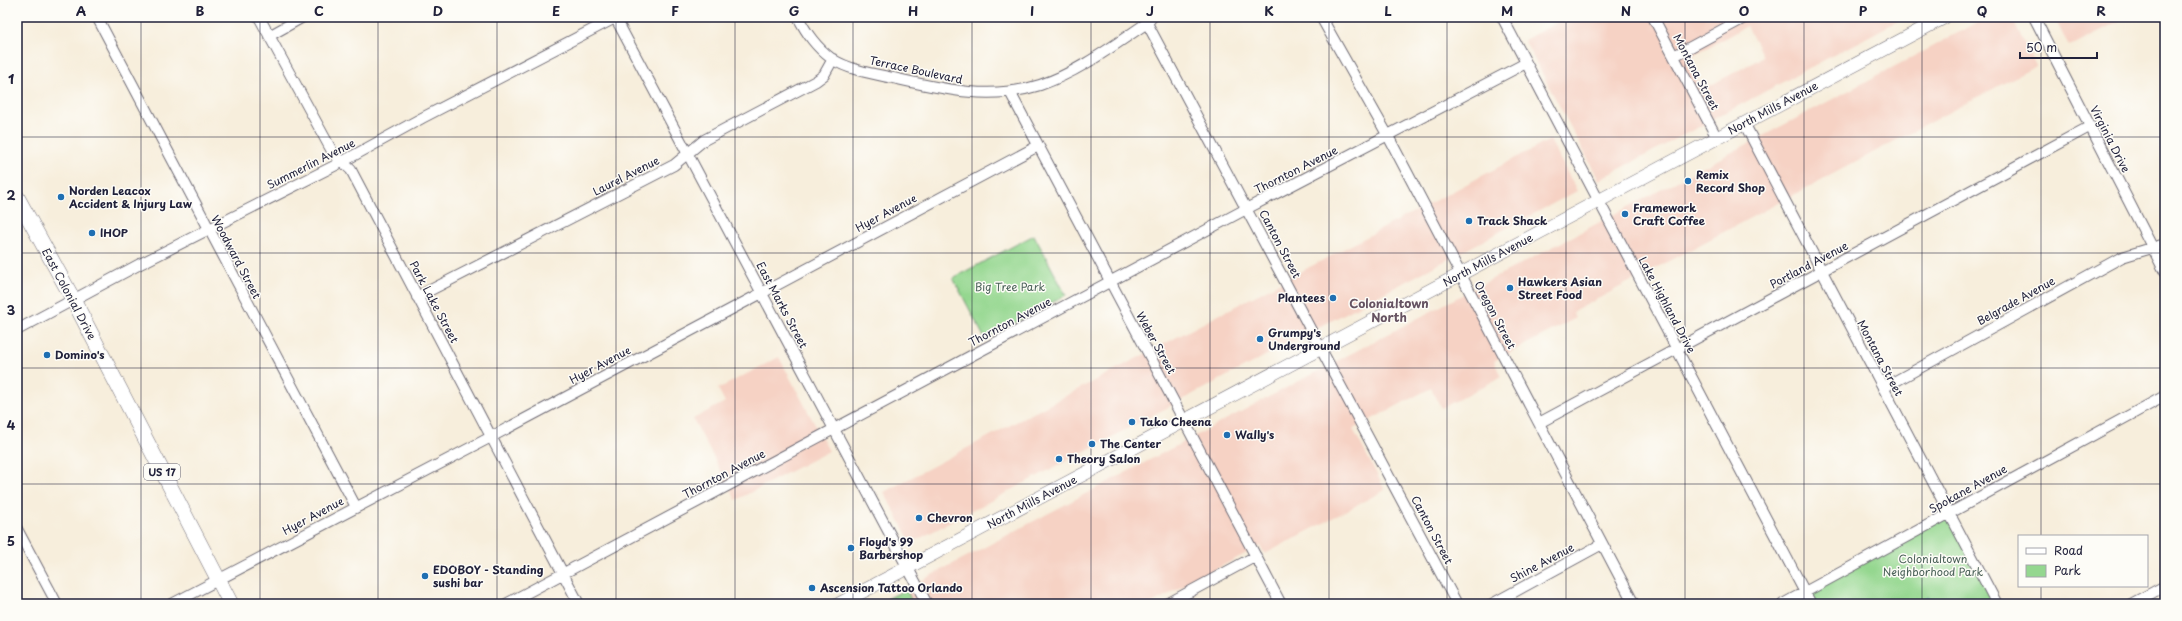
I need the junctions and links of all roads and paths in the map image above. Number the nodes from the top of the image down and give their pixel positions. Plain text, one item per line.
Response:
1 (97, 17) edge
2 (259, 17) edge
3 (303, 17) edge
4 (798, 17) edge
5 (1321, 17) edge
6 (1502, 17) edge
7 (1653, 17) edge
8 (1746, 17) edge
9 (1945, 17) edge
10 (2034, 17) edge
11 (615, 18) edge
12 (1150, 20) edge
13 (269, 36) junction
14 (1674, 56) junction
15 (833, 59) junction
16 (1526, 63) junction
17 (1010, 92) junction
18 (1744, 123) junction
19 (2090, 127) junction
20 (1388, 136) junction
21 (1716, 138) junction
22 (1038, 146) junction
23 (688, 154) junction
24 (342, 162) junction
25 (17, 197) edge
26 (1598, 201) junction
27 (1248, 208) junction
28 (208, 230) junction
29 (2165, 244) edge
30 (2152, 248) junction
31 (1821, 272) junction
32 (2165, 272) edge
33 (1460, 275) junction
34 (1110, 283) junction
35 (761, 292) junction
36 (418, 297) junction
37 (73, 299) junction
38 (17, 330) edge
39 (1321, 348) junction
40 (1677, 349) junction
41 (1883, 388) junction
42 (2165, 396) edge
43 (1185, 421) junction
44 (1539, 423) junction
45 (834, 430) junction
46 (491, 437) junction
47 (356, 507) junction
48 (1949, 513) junction
49 (17, 529) edge
50 (1602, 544) junction
51 (1256, 556) junction
52 (907, 567) junction
53 (563, 574) junction
54 (218, 579) junction
55 (2165, 586) edge
56 (1805, 592) junction
57 (57, 604) edge
58 (172, 604) edge
59 (231, 604) edge
60 (506, 604) edge
61 (579, 604) edge
62 (839, 604) edge
63 (927, 604) edge
64 (1167, 604) edge
65 (1281, 604) edge
66 (1457, 604) edge
67 (1492, 604) edge
68 (1634, 604) edge
69 (1783, 604) edge
70 (1811, 604) edge
71 (1997, 604) edge
72 (2131, 604) edge

1 - 28 street, Woodward Street
2 - 13 street, Park Lake Street
3 - 13 street
4 - 15 street, Terrace Boulevard
5 - 20 street, Oregon Street
6 - 16 street, Lake Highland Drive
7 - 14 street, Montana Street
8 - 14 street
9 - 18 main road, North Mills Avenue
10 - 19 street, Virginia Drive
11 - 23 street, East Marks Street
11 - 24 street, Summerlin Avenue
12 - 17 street, Terrace Boulevard
12 - 27 street, Canton Street
13 - 24 street, Park Lake Street
14 - 21 street, Montana Street
15 - 17 street, Terrace Boulevard
15 - 23 street, Laurel Avenue
16 - 20 street, Thornton Avenue
16 - 26 street, Lake Highland Drive
17 - 22 street, Weber Street
18 - 21 main road, North Mills Avenue
18 - 31 street, Montana Street
19 - 30 street, Virginia Drive
19 - 31 street, Portland Avenue
20 - 27 street, Thornton Avenue
20 - 33 street, Oregon Street
21 - 26 main road, North Mills Avenue
22 - 34 street, Weber Street
22 - 35 street, Hyer Avenue
23 - 35 street, East Marks Street
23 - 36 street, Laurel Avenue
24 - 28 street, Summerlin Avenue
24 - 36 street, Park Lake Street
25 - 37 highway, East Colonial Drive / US 17
26 - 33 main road, North Mills Avenue
26 - 40 street, Lake Highland Drive
27 - 34 street, Thornton Avenue
27 - 39 street, Canton Street
28 - 37 street, Summerlin Avenue
28 - 47 street, Woodward Street
29 - 30 street, Belgrade Avenue
30 - 32 street, Virginia Drive
30 - 41 street, Belgrade Avenue
31 - 40 street, Portland Avenue
31 - 41 street, Montana Street
33 - 39 main road, North Mills Avenue
33 - 44 street, Oregon Street
34 - 43 street, Weber Street
34 - 45 street, Thornton Avenue
35 - 45 street, East Marks Street
35 - 46 street, Hyer Avenue
36 - 46 street, Park Lake Street
37 - 38 street, Summerlin Avenue
37 - 54 highway, East Colonial Drive / US 17
39 - 43 main road, North Mills Avenue
39 - 66 street, Canton Street
40 - 44 street, Portland Avenue
40 - 56 street, Lake Highland Drive
41 - 48 street, Montana Street
42 - 48 street, Spokane Avenue
43 - 51 street, Weber Street
43 - 52 main road, North Mills Avenue
44 - 50 street, Oregon Street
45 - 52 street, East Marks Street
45 - 53 street, Thornton Avenue
46 - 47 street, Hyer Avenue
46 - 53 street, Park Lake Street
47 - 54 street, Hyer Avenue
48 - 56 street, Spokane Avenue
48 - 71 street, Montana Street
49 - 57 street
50 - 67 street, Shine Avenue
50 - 68 street, Oregon Street
51 - 64 street
51 - 65 street, Weber Street
52 - 62 main road, North Mills Avenue
52 - 63 street, East Marks Street
53 - 60 street, Thornton Avenue
53 - 61 street, Park Lake Street
54 - 58 street, Hyer Avenue
54 - 59 highway, East Colonial Drive / US 17
55 - 72 street
56 - 69 street, Spokane Avenue
56 - 70 street, Lake Highland Drive

